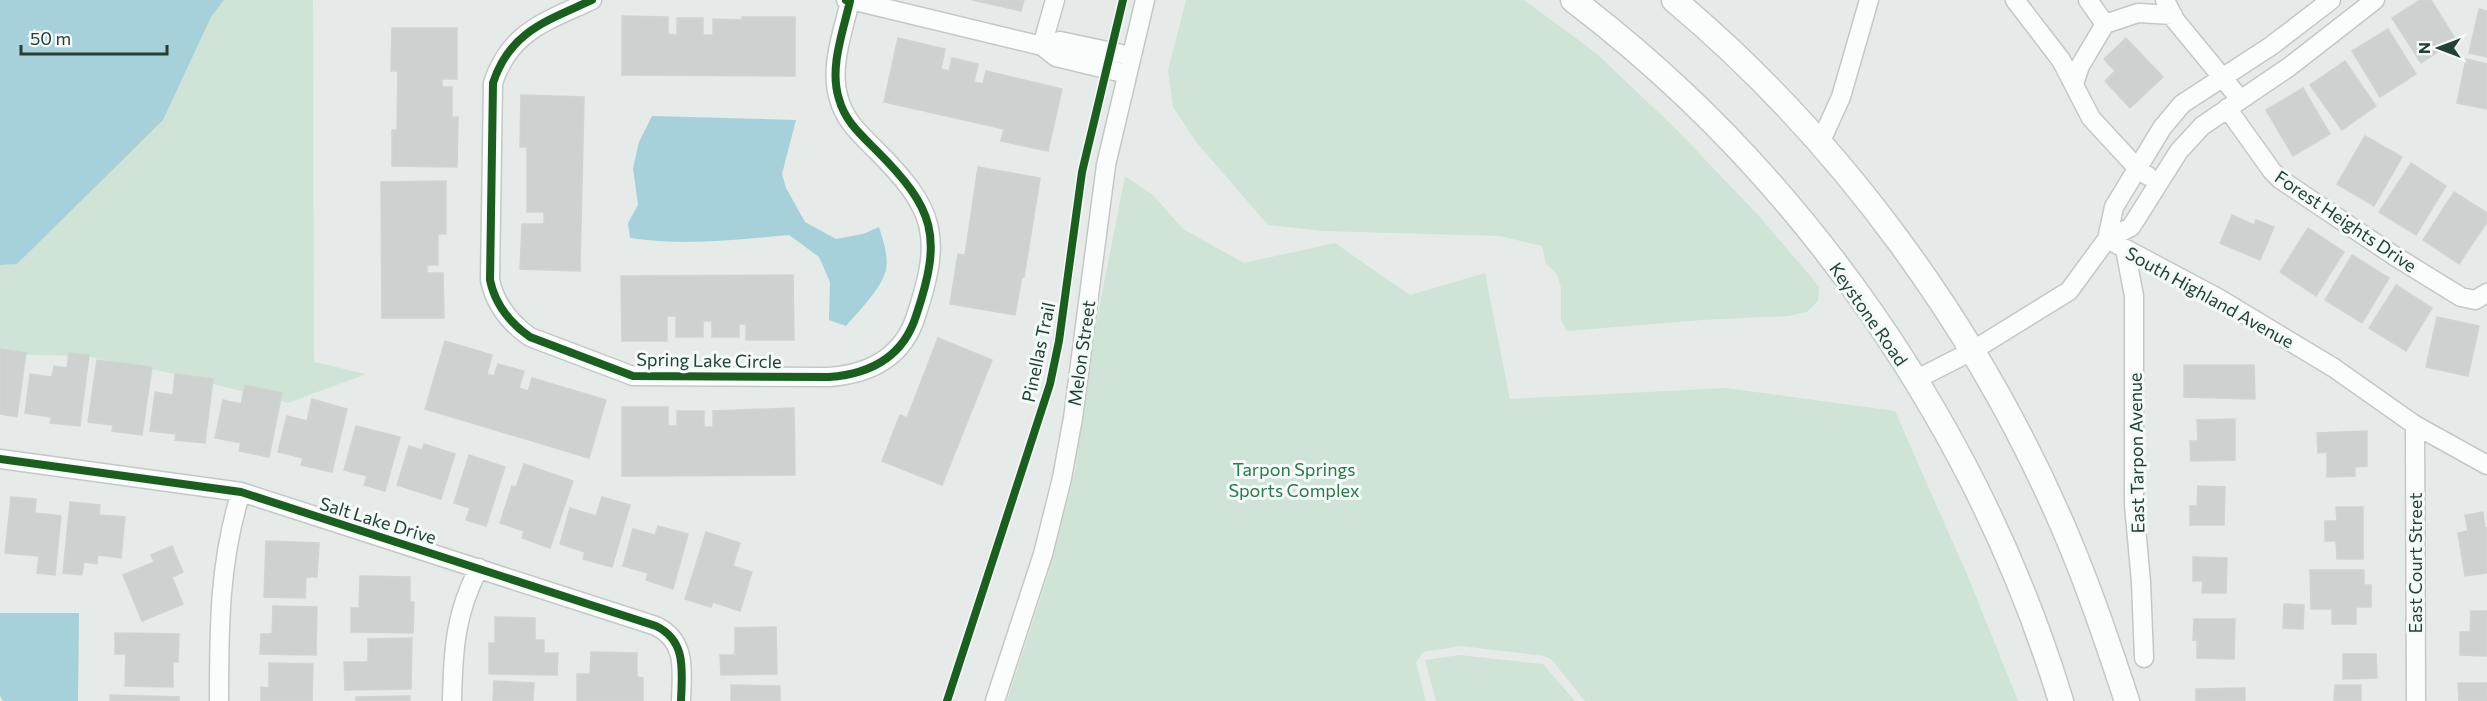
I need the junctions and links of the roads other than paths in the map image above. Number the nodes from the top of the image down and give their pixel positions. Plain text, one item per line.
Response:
1 (592, 0) edge
2 (849, 0) edge
3 (1055, 0) edge
4 (1145, 0) edge
5 (1573, 0) edge
6 (1674, 0) edge
7 (1869, 0) edge
8 (2016, 0) edge
9 (2088, 0) edge
10 (2375, 0) edge
11 (2328, 3) edge
12 (2169, 8) edge
13 (2105, 24) junction
14 (2344, 25) junction
15 (2280, 40) junction
16 (1042, 46) junction
17 (2297, 61) junction
18 (1129, 65) junction
19 (2223, 76) junction
20 (2074, 84) junction
21 (2234, 104) junction
22 (1820, 143) junction
23 (2138, 170) junction
24 (2159, 183) junction
25 (2107, 239) junction
26 (2125, 249) junction
27 (2487, 293) edge
28 (1972, 351) junction
29 (1915, 380) junction
30 (2415, 425) junction
31 (0, 459) edge
32 (2487, 465) edge
33 (241, 492) junction
34 (479, 568) junction
35 (2144, 658) dead end
36 (219, 701) edge
37 (452, 701) edge
38 (681, 701) edge
39 (995, 701) edge
40 (2061, 701) edge
41 (2127, 701) edge
42 (2416, 701) edge

1 - 2 street, Spring Lake Circle
2 - 16 street, Spring Lake Circle
3 - 16 street
4 - 18 street, Melon Street
5 - 29 main road, Keystone Road
6 - 22 main road
7 - 22 street
8 - 20 street
9 - 13 street
10 - 14 street
11 - 14 street
11 - 15 street
12 - 13 street
12 - 19 street, Forest Heights Drive
13 - 20 street
14 - 17 street
15 - 17 street
15 - 19 street
16 - 18 street, Spring Lake Circle
17 - 21 street
18 - 39 street, Melon Street
19 - 21 street, Forest Heights Drive
19 - 23 street
20 - 23 street
21 - 24 street
21 - 27 street, Forest Heights Drive
22 - 28 main road
23 - 24 street
23 - 25 street
24 - 25 street
25 - 26 street, South Highland Avenue
25 - 28 street, South Highland Avenue
26 - 30 street, South Highland Avenue
26 - 35 street, East Tarpon Avenue
28 - 29 street, South Highland Avenue
28 - 41 main road
29 - 40 main road, Keystone Road
30 - 32 street, South Highland Avenue
30 - 42 street, East Court Street
31 - 33 street, Salt Lake Drive
33 - 34 street, Salt Lake Drive
33 - 36 street
34 - 37 street
34 - 38 street, Salt Lake Drive

